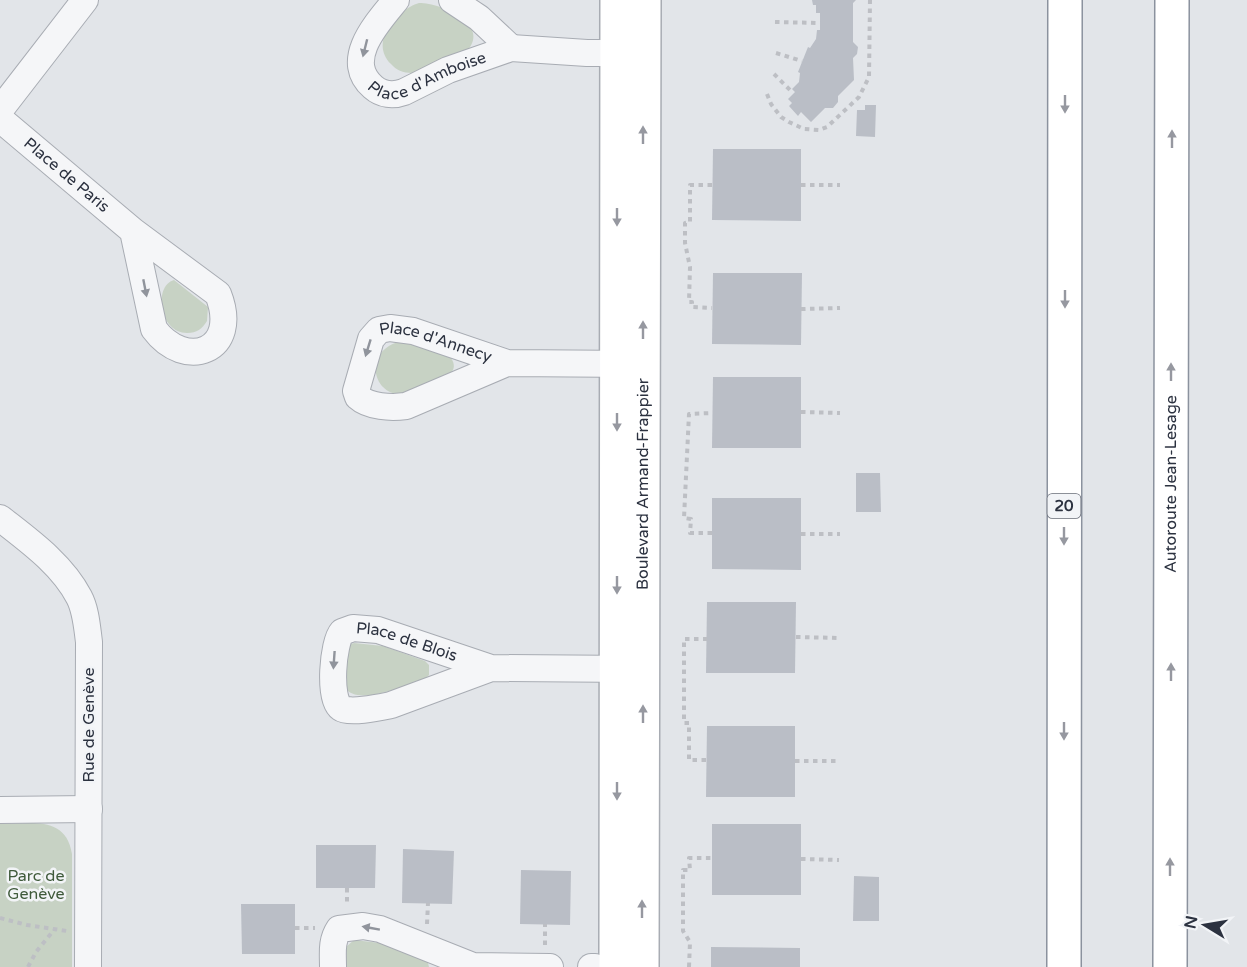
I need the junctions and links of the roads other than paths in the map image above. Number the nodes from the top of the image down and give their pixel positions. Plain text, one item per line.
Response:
1 (86, 0) edge
2 (396, 0) edge
3 (452, 0) edge
4 (617, 0) edge
5 (644, 0) edge
6 (1060, 0) edge
7 (1065, 0) edge
8 (1172, 0) edge
9 (1065, 45) junction
10 (511, 48) junction
11 (630, 53) junction
12 (0, 110) edge
13 (0, 119) edge
14 (133, 231) junction
15 (507, 363) junction
16 (630, 364) junction
17 (0, 518) edge
18 (491, 668) junction
19 (630, 669) junction
20 (89, 809) junction
21 (0, 810) edge
22 (88, 967) edge
23 (333, 967) edge
24 (472, 967) edge
25 (550, 967) edge
26 (616, 967) edge
27 (642, 967) edge
28 (1064, 967) edge
29 (1170, 967) edge

1 - 12 street
2 -> 10 street, Place d'Amboise
3 - 10 street, Place d'Amboise
4 - 11 main road, Boulevard Armand-Frappier
5 - 11 main road, Boulevard Armand-Frappier
6 - 9 main road
7 - 9 main road, 20
29 -> 8 main road, Autoroute Jean-Lesage
9 -> 28 main road, 20
10 - 11 street, Place d'Amboise
11 - 16 main road, Boulevard Armand-Frappier
13 - 14 street, Place de Paris
14 -> 14 street, Place de Paris
15 -> 15 street, Place d'Annecy
15 - 16 street, Place d'Annecy
16 - 19 main road, Boulevard Armand-Frappier
17 - 20 street, Rue de Genève
18 -> 18 street, Place de Blois
18 - 19 street, Place de Blois
19 -> 26 main road, Boulevard Armand-Frappier
27 -> 19 main road, Boulevard Armand-Frappier
20 - 21 street
20 - 22 street, Rue de Genève
24 -> 23 street
24 - 25 street

